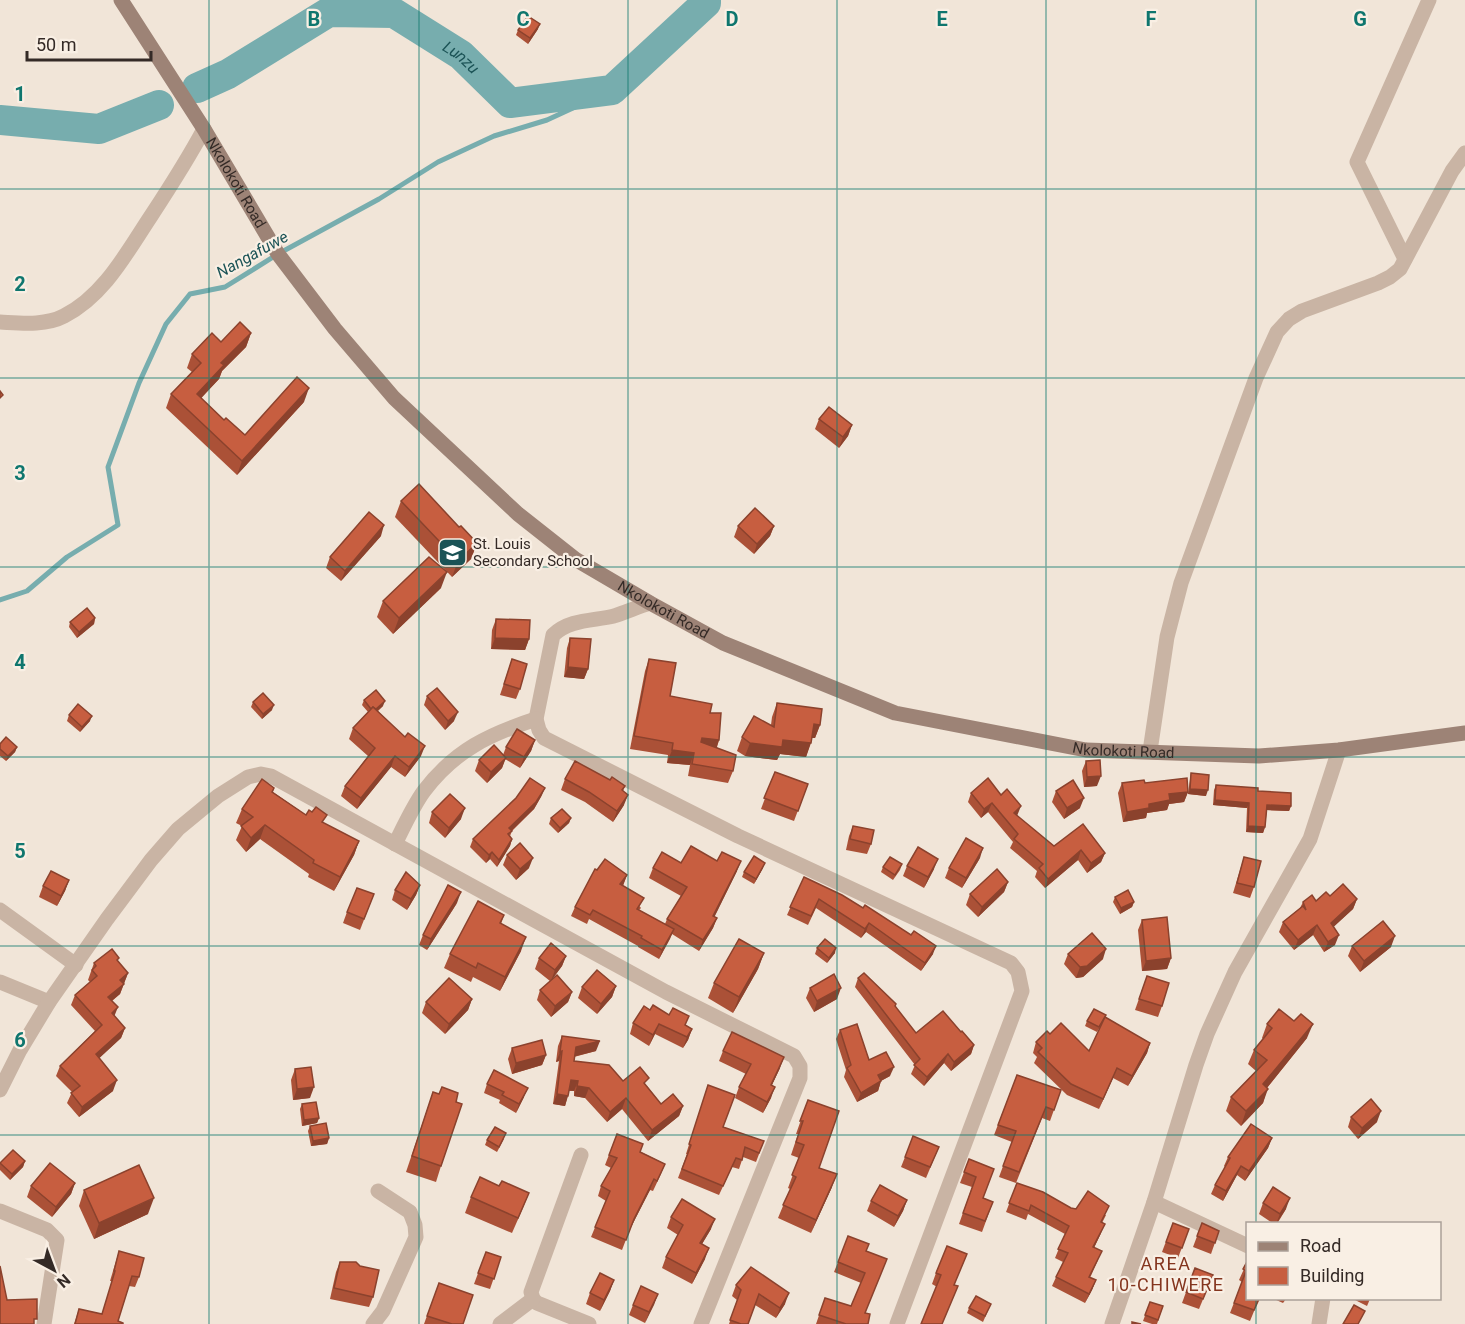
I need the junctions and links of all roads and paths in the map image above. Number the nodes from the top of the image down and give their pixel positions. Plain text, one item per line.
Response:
1 (122, 0) edge
2 (1429, 0) edge
3 (204, 129) junction
4 (1465, 153) edge
5 (1405, 259) junction
6 (0, 322) edge
7 (650, 603) junction
8 (536, 718) junction
9 (1464, 735) edge
10 (1339, 750) junction
11 (1150, 751) junction
12 (395, 843) junction
13 (0, 910) edge
14 (76, 964) junction
15 (0, 982) edge
16 (50, 1002) junction
17 (0, 1090) edge
18 (580, 1155) dead end
19 (378, 1191) dead end
20 (1154, 1203) junction
21 (0, 1211) edge
22 (1246, 1245) edge
23 (533, 1299) junction
24 (1323, 1300) edge
25 (44, 1324) edge
26 (374, 1324) edge
27 (500, 1324) edge
28 (589, 1324) edge
29 (701, 1324) edge
30 (897, 1324) edge
31 (1112, 1324) edge
32 (1319, 1324) edge

1 - 3 main road, Nkolokoti Road
2 - 5 street
3 - 6 street
3 - 7 main road, Nkolokoti Road
4 - 5 street
5 - 11 street
7 - 8 street
7 - 11 main road, Nkolokoti Road
8 - 12 street
8 - 30 street
9 - 10 main road, Nkolokoti Road
10 - 11 main road, Nkolokoti Road
10 - 20 street
12 - 14 street
12 - 29 street
13 - 14 street
14 - 16 street
15 - 16 street
16 - 17 street
18 - 23 street
19 - 26 street
20 - 22 street
20 - 31 street
21 - 25 street
23 - 27 street
23 - 28 street
24 - 32 street

